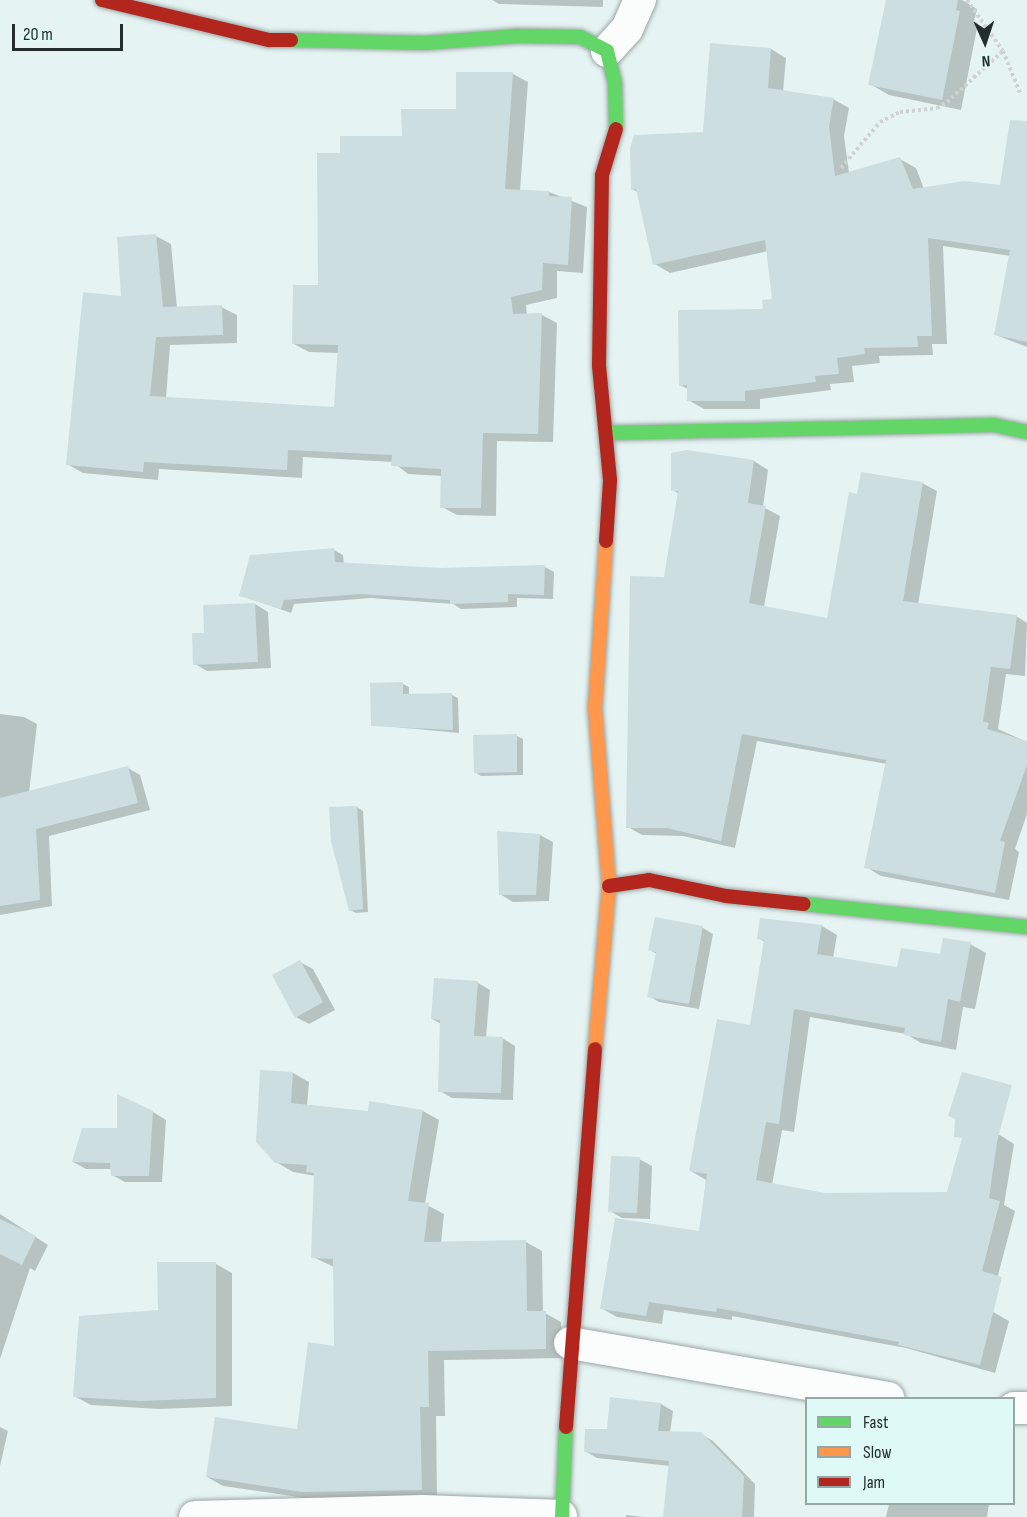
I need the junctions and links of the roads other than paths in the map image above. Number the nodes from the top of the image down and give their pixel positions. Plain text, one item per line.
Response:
1 (102, 0) edge
2 (640, 0) edge
3 (607, 51) junction
4 (1027, 432) edge
5 (607, 433) junction
6 (609, 886) junction
7 (1027, 927) edge
8 (570, 1343) junction
9 (882, 1397) edge
10 (561, 1516) edge
11 (195, 1517) edge

1 - 3 street
2 - 3 street
3 - 5 street
4 - 5 street
5 - 6 street
6 - 7 street
6 - 8 street
8 - 9 street
8 - 10 street
10 - 11 street

